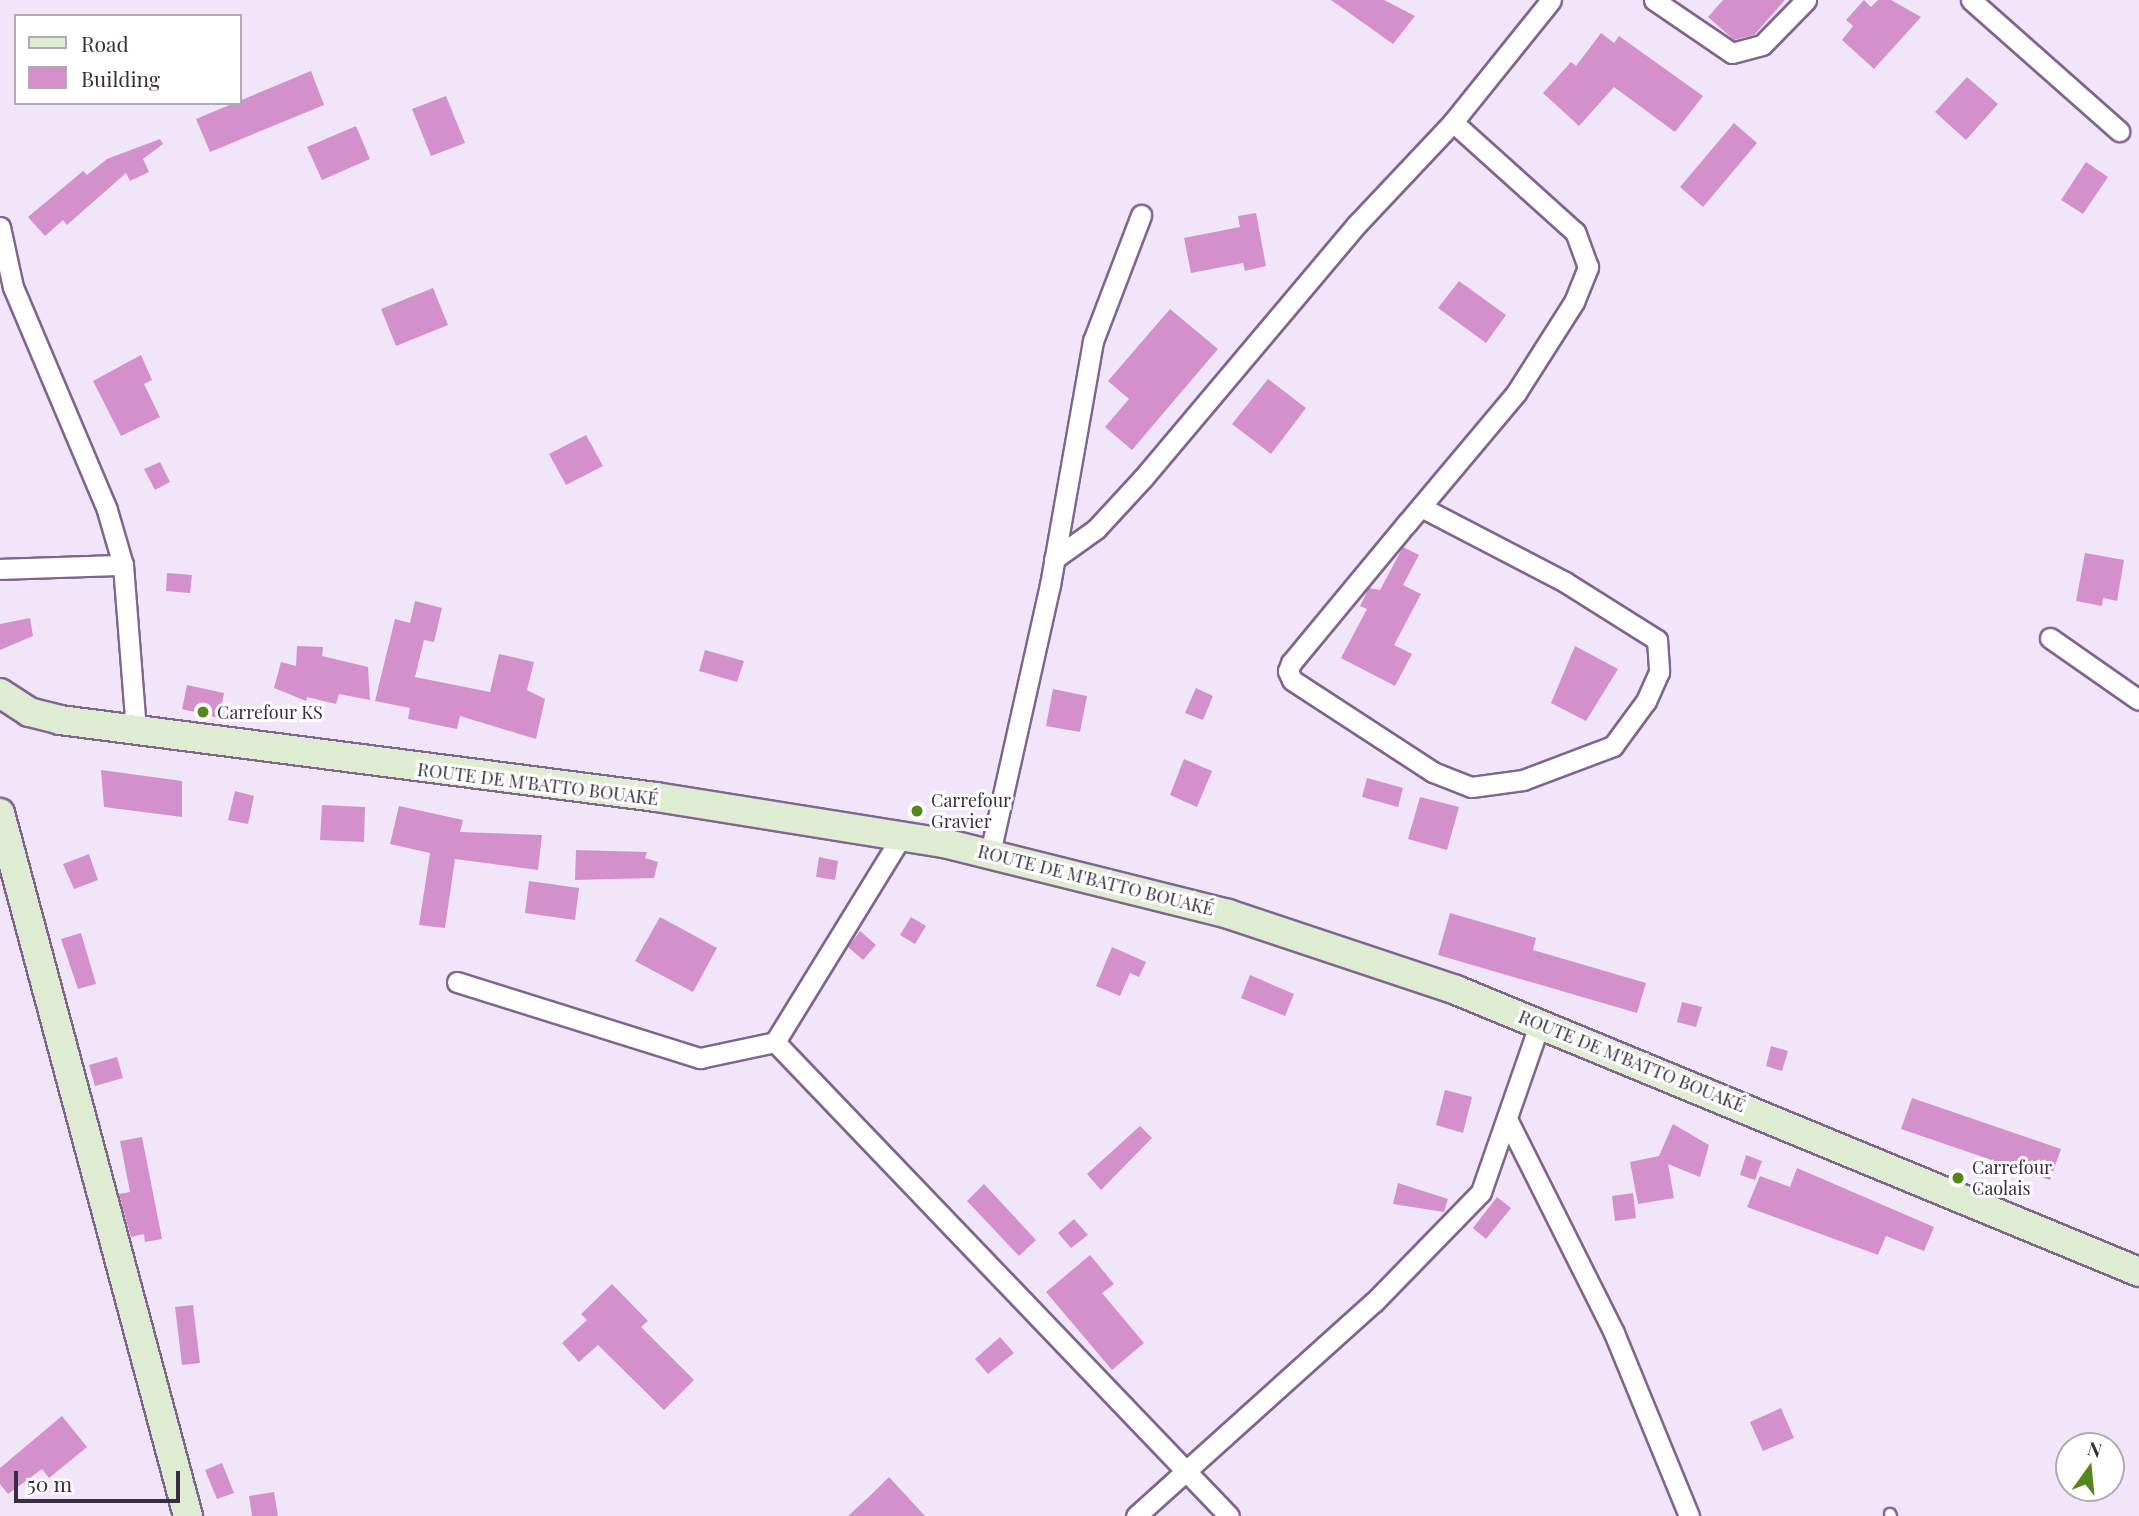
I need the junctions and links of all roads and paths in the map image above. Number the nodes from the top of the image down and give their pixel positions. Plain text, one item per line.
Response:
1 (1551, 0) edge
2 (1654, 0) edge
3 (1806, 0) edge
4 (1970, 0) edge
5 (1453, 122) junction
6 (2119, 131) dead end
7 (1141, 215) dead end
8 (0, 227) edge
9 (6, 288) edge
10 (1421, 507) junction
11 (1054, 559) junction
12 (123, 565) junction
13 (0, 569) edge
14 (2050, 638) dead end
15 (0, 693) edge
16 (2139, 700) edge
17 (136, 730) junction
18 (0, 813) edge
19 (901, 837) junction
20 (990, 853) junction
21 (457, 982) dead end
22 (1540, 1023) junction
23 (775, 1042) junction
24 (1507, 1119) junction
25 (2139, 1272) edge
26 (1186, 1471) junction
27 (188, 1516) edge
28 (1136, 1516) edge
29 (1229, 1516) edge
30 (1689, 1516) edge

1 - 5 street
2 - 3 street
4 - 6 street
5 - 10 street
5 - 11 street
7 - 11 street
8 - 9 street
9 - 12 street
10 - 10 street
11 - 20 street
12 - 13 street
12 - 17 street
14 - 16 street
15 - 17 street, ROUTE DE M'BATTO BOUAKÉ
17 - 19 street, ROUTE DE M'BATTO BOUAKÉ
18 - 27 street
19 - 20 street, ROUTE DE M'BATTO BOUAKÉ
19 - 23 street
20 - 22 street, ROUTE DE M'BATTO BOUAKÉ
21 - 23 street
22 - 24 street
22 - 25 street, ROUTE DE M'BATTO BOUAKÉ
23 - 26 street
24 - 26 street
24 - 30 street
26 - 28 street
26 - 29 street

